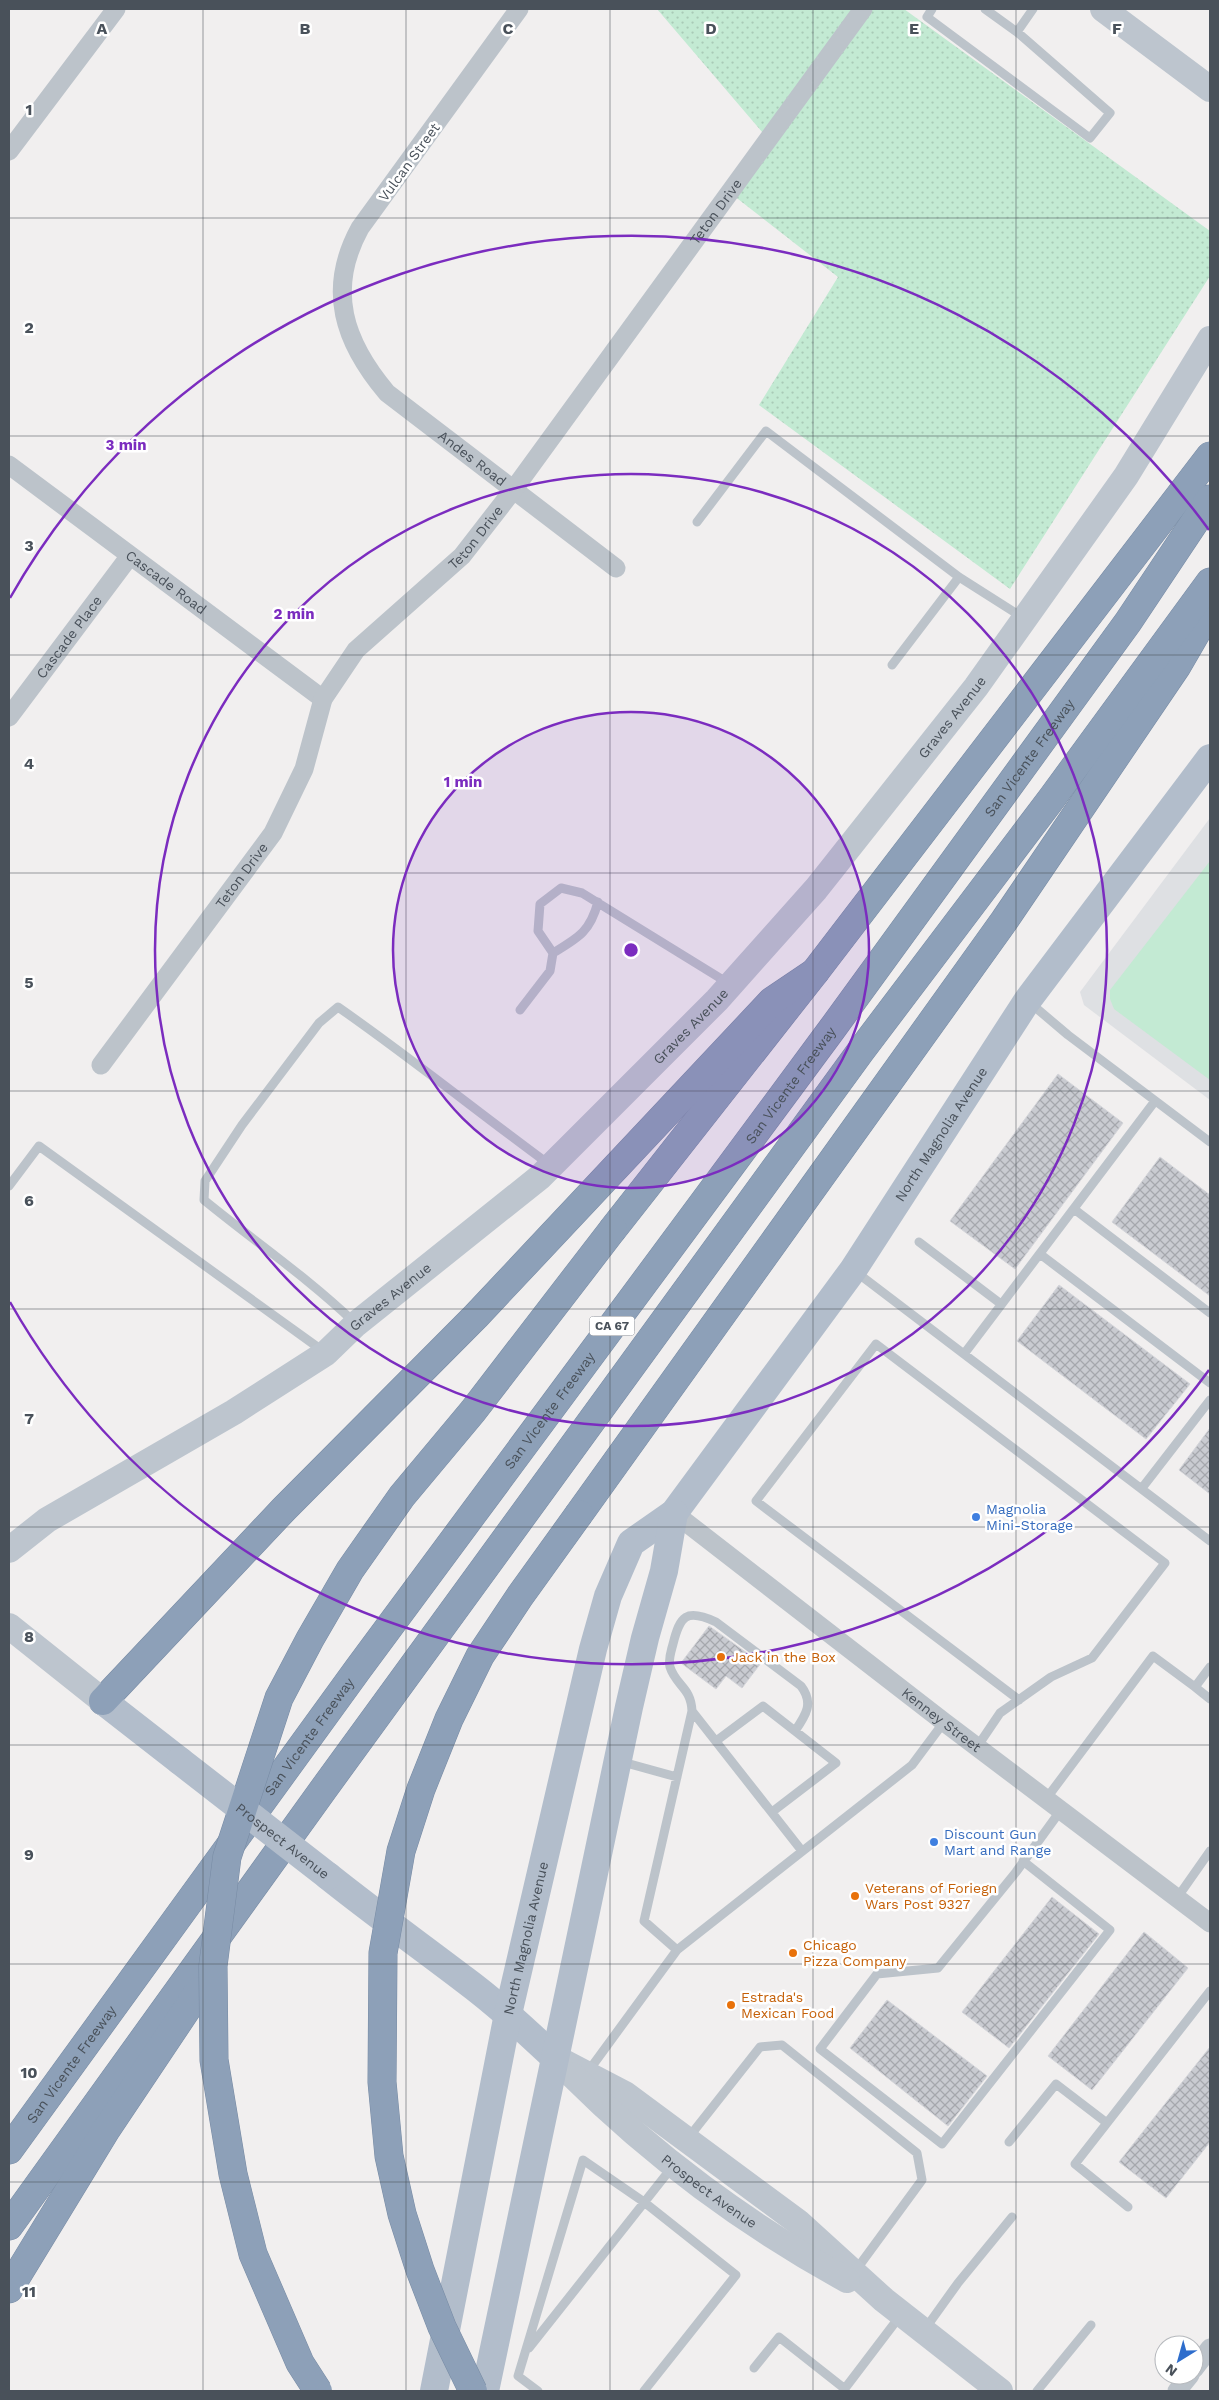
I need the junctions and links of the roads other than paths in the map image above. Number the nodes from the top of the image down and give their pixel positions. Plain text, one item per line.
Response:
1 (116, 9) edge
2 (518, 9) edge
3 (863, 9) edge
4 (932, 9) edge
5 (985, 9) edge
6 (1033, 9) edge
7 (1103, 9) edge
8 (1017, 32) junction
9 (1210, 88) edge
10 (9, 151) edge
11 (349, 330) joint
12 (1210, 339) edge
13 (1210, 456) edge
14 (9, 465) edge
15 (514, 489) junction
16 (1210, 499) edge
17 (697, 522) dead end
18 (129, 557) junction
19 (616, 568) dead end
20 (959, 576) junction
21 (1210, 582) edge
22 (1210, 609) edge
23 (1024, 618) junction
24 (892, 665) dead end
25 (323, 699) junction
26 (9, 717) edge
27 (1210, 758) edge
28 (598, 902) junction
29 (553, 953) junction
30 (815, 972) junction
31 (731, 984) junction
32 (1027, 1001) junction
33 (520, 1010) dead end
34 (101, 1065) dead end
35 (1156, 1101) junction
36 (1210, 1142) edge
37 (552, 1166) junction
38 (9, 1186) edge
39 (1074, 1209) junction
40 (919, 1242) dead end
41 (1040, 1254) junction
42 (853, 1270) junction
43 (1001, 1304) junction
44 (1210, 1312) edge
45 (356, 1324) junction
46 (326, 1353) junction
47 (964, 1354) junction
48 (1210, 1383) edge
49 (1210, 1400) edge
50 (1142, 1488) junction
51 (674, 1513) junction
52 (1210, 1541) edge
53 (9, 1550) edge
54 (9, 1626) edge
55 (1210, 1667) edge
56 (1195, 1687) junction
57 (1210, 1699) edge
58 (1019, 1700) junction
59 (103, 1701) junction
60 (692, 1711) junction
61 (944, 1722) junction
62 (795, 1731) junction
63 (716, 1741) junction
64 (977, 1747) junction
65 (618, 1760) junction
66 (677, 1777) junction
67 (325, 1787) junction
68 (1053, 1805) junction
69 (772, 1812) junction
70 (802, 1851) junction
71 (1210, 1851) edge
72 (1023, 1861) junction
73 (1177, 1898) junction
74 (1210, 1923) edge
75 (677, 1950) junction
76 (1210, 1991) edge
77 (508, 2014) junction
78 (554, 2057) junction
79 (586, 2074) junction
80 (1107, 2123) junction
81 (687, 2140) junction
82 (1009, 2142) dead end
83 (9, 2150) edge
84 (675, 2164) junction
85 (644, 2202) junction
86 (1128, 2207) dead end
87 (1012, 2217) dead end
88 (9, 2226) edge
89 (851, 2276) junction
90 (9, 2289) edge
91 (893, 2307) junction
92 (1091, 2325) dead end
93 (923, 2331) junction
94 (526, 2352) junction
95 (754, 2368) dead end
96 (844, 2390) edge
97 (318, 2391) edge
98 (434, 2391) edge
99 (473, 2391) edge
100 (484, 2391) edge
101 (538, 2391) edge
102 (644, 2391) edge
103 (1000, 2391) edge
104 (1037, 2391) edge

1 - 10 street
2 - 11 street, Vulcan Street
3 - 15 street, Teton Drive
4 - 8 lane
5 - 8 lane
6 - 8 lane
7 - 9 main road
11 - 15 street, Andes Road
12 - 23 main road, Graves Avenue
13 - 30 highway
14 - 18 street, Cascade Road
15 - 19 street, Andes Road
15 - 25 street, Teton Drive
16 - 83 highway, San Vicente Freeway / CA 67
17 - 20 lane
18 - 25 street, Cascade Road
18 - 26 street, Cascade Place
20 - 23 lane
20 - 24 lane
21 - 67 highway, CA 67
22 - 99 highway, bridge
23 - 31 main road, Graves Avenue
25 - 34 street, Teton Drive
27 - 32 main road, North Magnolia Avenue
28 - 29 lane
28 - 29 lane
28 - 31 lane
29 - 33 lane
30 - 59 highway
30 - 97 highway, bridge
31 - 37 main road, Graves Avenue
32 - 35 lane
32 - 42 main road, North Magnolia Avenue
35 - 36 lane
35 - 39 lane
37 - 45 main road, Graves Avenue
37 - 45 lane
38 - 46 lane
39 - 41 lane
39 - 44 lane
40 - 43 lane
41 - 43 lane
41 - 48 lane
42 - 47 lane
42 - 51 main road, North Magnolia Avenue
43 - 47 lane
45 - 46 main road, Graves Avenue
46 - 53 main road, Graves Avenue
47 - 50 lane
49 - 50 lane
50 - 52 lane
51 - 61 street, Kenney Street
51 - 65 main road, North Magnolia Avenue
51 - 77 main road, North Magnolia Avenue
54 - 59 main road, Prospect Avenue
55 - 56 lane
56 - 57 lane
56 - 68 lane
58 - 58 lane
58 - 64 lane
59 - 77 main road, Prospect Avenue, bridge
60 - 62 lane
60 - 63 lane
60 - 66 lane
61 - 64 street, Kenney Street
61 - 70 lane
62 - 63 lane
62 - 69 lane
63 - 69 lane
64 - 68 street, Kenney Street
65 - 66 lane
65 - 78 main road, North Magnolia Avenue
66 - 75 lane
67 - 88 highway, CA 67
67 - 90 highway
68 - 72 lane
68 - 73 street, Kenney Street
69 - 70 lane
70 - 75 lane
71 - 73 lane
72 - 72 lane
73 - 74 street, Kenney Street
75 - 79 lane
76 - 80 lane
77 - 78 main road, Prospect Avenue
77 - 98 main road, North Magnolia Avenue
78 - 79 main road, Prospect Avenue
78 - 84 main road, Prospect Avenue
78 - 100 main road, North Magnolia Avenue
79 - 81 main road, Prospect Avenue
80 - 82 lane
80 - 86 lane
81 - 89 main road, Prospect Avenue
81 - 89 lane
84 - 85 lane
84 - 89 main road, Prospect Avenue
85 - 94 lane
85 - 94 lane
85 - 102 lane
87 - 93 lane
89 - 91 main road, Prospect Avenue
91 - 93 main road, Prospect Avenue
91 - 96 lane
92 - 104 lane
93 - 103 main road, Prospect Avenue
94 - 101 lane
95 - 96 lane

